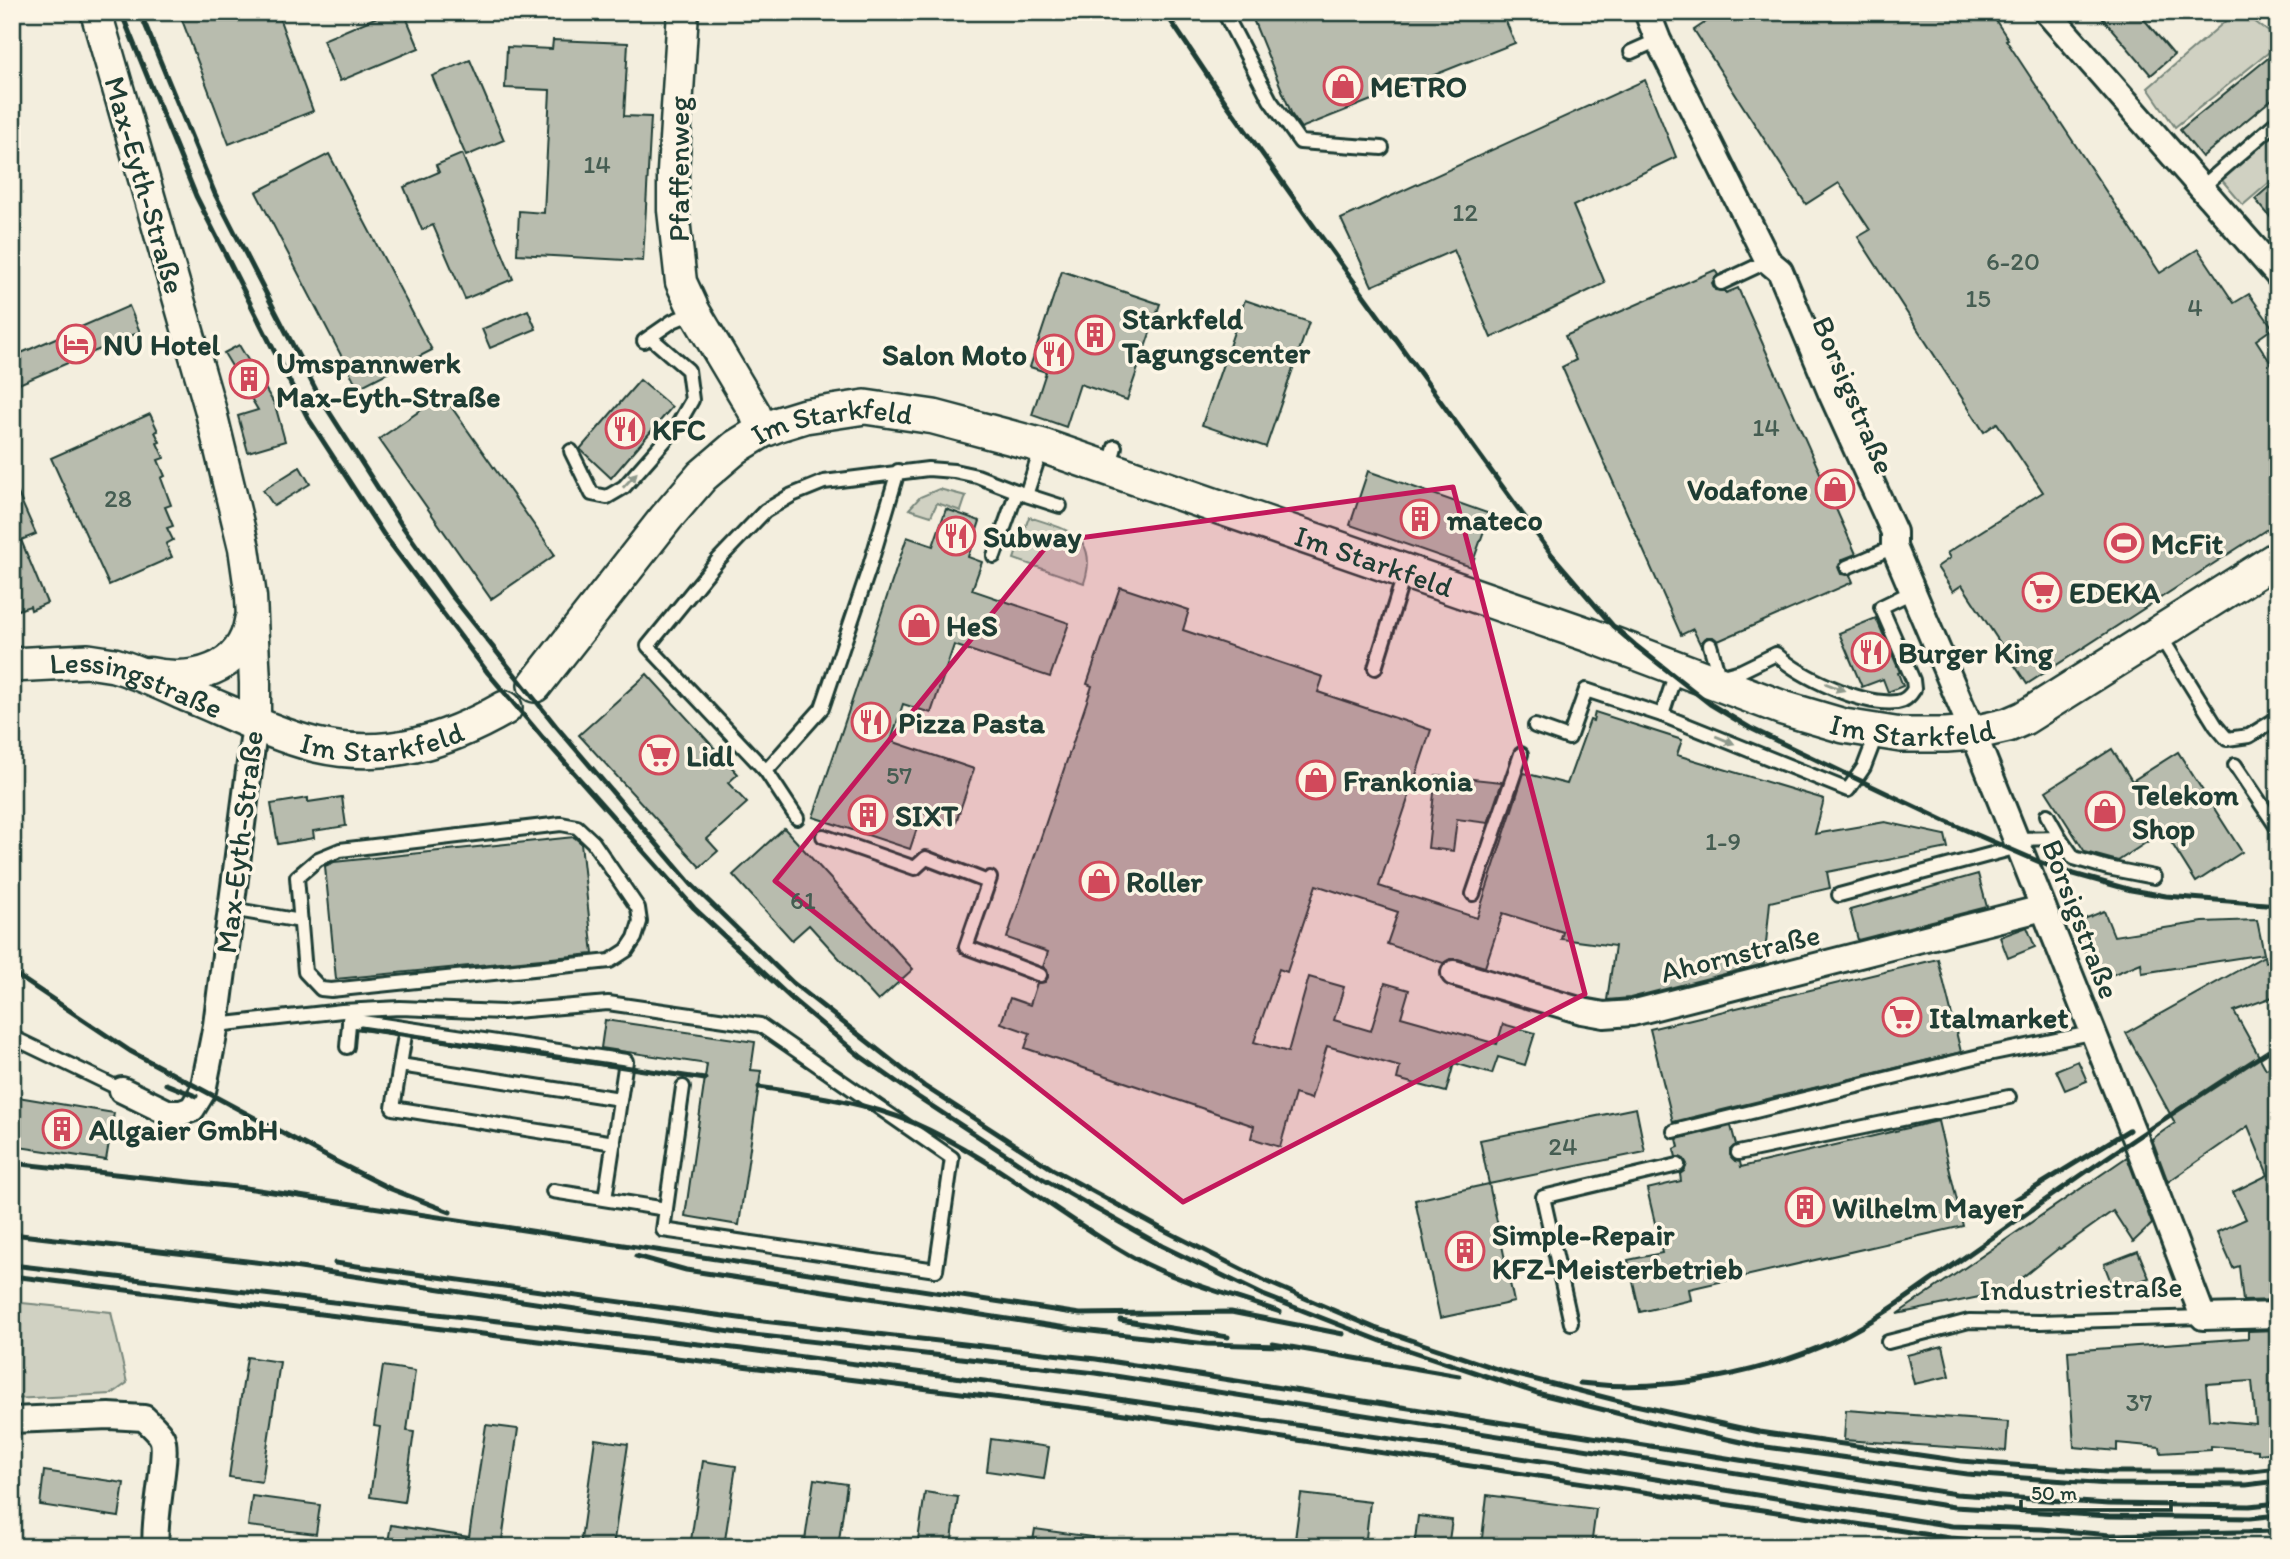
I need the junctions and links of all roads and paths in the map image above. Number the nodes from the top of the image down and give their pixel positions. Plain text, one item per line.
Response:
1 (96, 12) edge
2 (683, 12) edge
3 (1224, 12) edge
4 (1647, 12) edge
5 (2047, 12) edge
6 (1658, 40) junction
7 (1631, 52) dead end
8 (2278, 121) edge
9 (1382, 148) dead end
10 (2201, 188) junction
11 (1769, 261) junction
12 (2278, 275) edge
13 (1721, 283) dead end
14 (695, 312) junction
15 (762, 431) junction
16 (1043, 446) junction
17 (570, 451) dead end
18 (898, 471) junction
19 (1022, 493) junction
20 (1060, 506) dead end
21 (1894, 547) junction
22 (994, 556) dead end
23 (2278, 558) edge
24 (1847, 568) dead end
25 (1405, 572) junction
26 (1914, 591) junction
27 (251, 597) junction
28 (2159, 634) junction
29 (1710, 645) dead end
30 (12, 665) edge
31 (1374, 667) dead end
32 (126, 668) junction
33 (1677, 669) junction
34 (1718, 680) junction
35 (535, 685) dead end
36 (505, 708) dead end
37 (1662, 715) junction
38 (2278, 718) edge
39 (255, 724) junction
40 (1535, 726) dead end
41 (1877, 733) junction
42 (1973, 733) junction
43 (1521, 754) dead end
44 (2235, 765) dead end
45 (766, 771) junction
46 (2047, 815) dead end
47 (797, 818) dead end
48 (2278, 829) edge
49 (823, 836) dead end
50 (2060, 838) junction
51 (2017, 843) junction
52 (2154, 877) dead end
53 (1473, 894) dead end
54 (1839, 894) dead end
55 (2042, 908) junction
56 (231, 909) junction
57 (301, 921) junction
58 (1454, 973) dead end
59 (1040, 975) dead end
60 (350, 1016) junction
61 (216, 1025) junction
62 (406, 1029) junction
63 (2091, 1033) junction
64 (12, 1037) edge
65 (347, 1047) dead end
66 (400, 1065) junction
67 (683, 1087) dead end
68 (122, 1090) joint
69 (2008, 1097) dead end
70 (620, 1099) junction
71 (1674, 1131) dead end
72 (614, 1143) junction
73 (1738, 1153) dead end
74 (1678, 1165) dead end
75 (553, 1191) dead end
76 (606, 1199) junction
77 (666, 1209) junction
78 (2278, 1315) edge
79 (2203, 1317) junction
80 (1572, 1323) dead end
81 (1888, 1342) dead end
82 (12, 1420) edge
83 (156, 1547) edge

1 - 27 street, Max-Eyth-Straße
2 - 14 street, Pfaffenweg
3 - 9 lane
4 - 6 street, Borsigstraße
5 - 10 street
6 - 7 lane
6 - 11 street, Borsigstraße
8 - 10 lane
10 - 12 street
11 - 13 lane
11 - 21 street, Borsigstraße
14 - 15 street, Pfaffenweg
17 -> 14 lane
15 - 16 main road, Im Starkfeld
15 - 35 main road, Im Starkfeld
16 - 19 lane
16 - 25 main road, Im Starkfeld
18 - 19 lane
18 - 45 lane
18 - 45 lane
19 - 20 lane
19 - 22 lane
21 - 24 lane
21 - 26 street, Borsigstraße
23 - 28 main road, Im Starkfeld
25 - 31 lane
25 - 33 main road, Im Starkfeld
34 -> 26 lane
26 - 42 street, Borsigstraße
27 - 32 street
27 - 39 street, Max-Eyth-Straße
28 - 38 lane
28 - 42 main road, Im Starkfeld
29 - 34 lane
30 - 32 main road, Lessingstraße
32 - 39 main road, Lessingstraße
33 - 34 main road, Im Starkfeld
33 - 37 lane
34 - 41 main road, Im Starkfeld
36 - 39 main road, Im Starkfeld
37 - 40 lane
37 -> 41 lane
39 - 56 street, Max-Eyth-Straße
41 - 42 main road, Im Starkfeld
42 - 51 street, Borsigstraße
43 - 53 lane
44 - 48 lane
45 - 47 lane
46 - 50 lane
49 - 59 lane
50 - 51 lane
50 - 52 lane
51 - 54 lane
51 - 55 street, Borsigstraße
55 - 58 street, Ahornstraße
55 - 63 street, Borsigstraße
56 - 57 lane
56 - 61 street, Max-Eyth-Straße
57 - 57 lane
60 - 61 lane
60 - 62 lane
60 - 65 lane
60 - 77 lane
61 - 68 street, Max-Eyth-Straße
62 - 66 lane
62 - 70 lane
63 - 71 lane
63 - 79 street, Borsigstraße
64 - 68 lane
66 - 70 lane
66 - 72 lane
67 - 77 lane
69 - 73 lane
70 - 72 lane
72 - 76 lane
74 - 80 lane
75 - 76 lane
76 - 77 lane
78 - 79 street, Industriestraße
79 - 81 lane, Industriestraße
82 - 83 street

